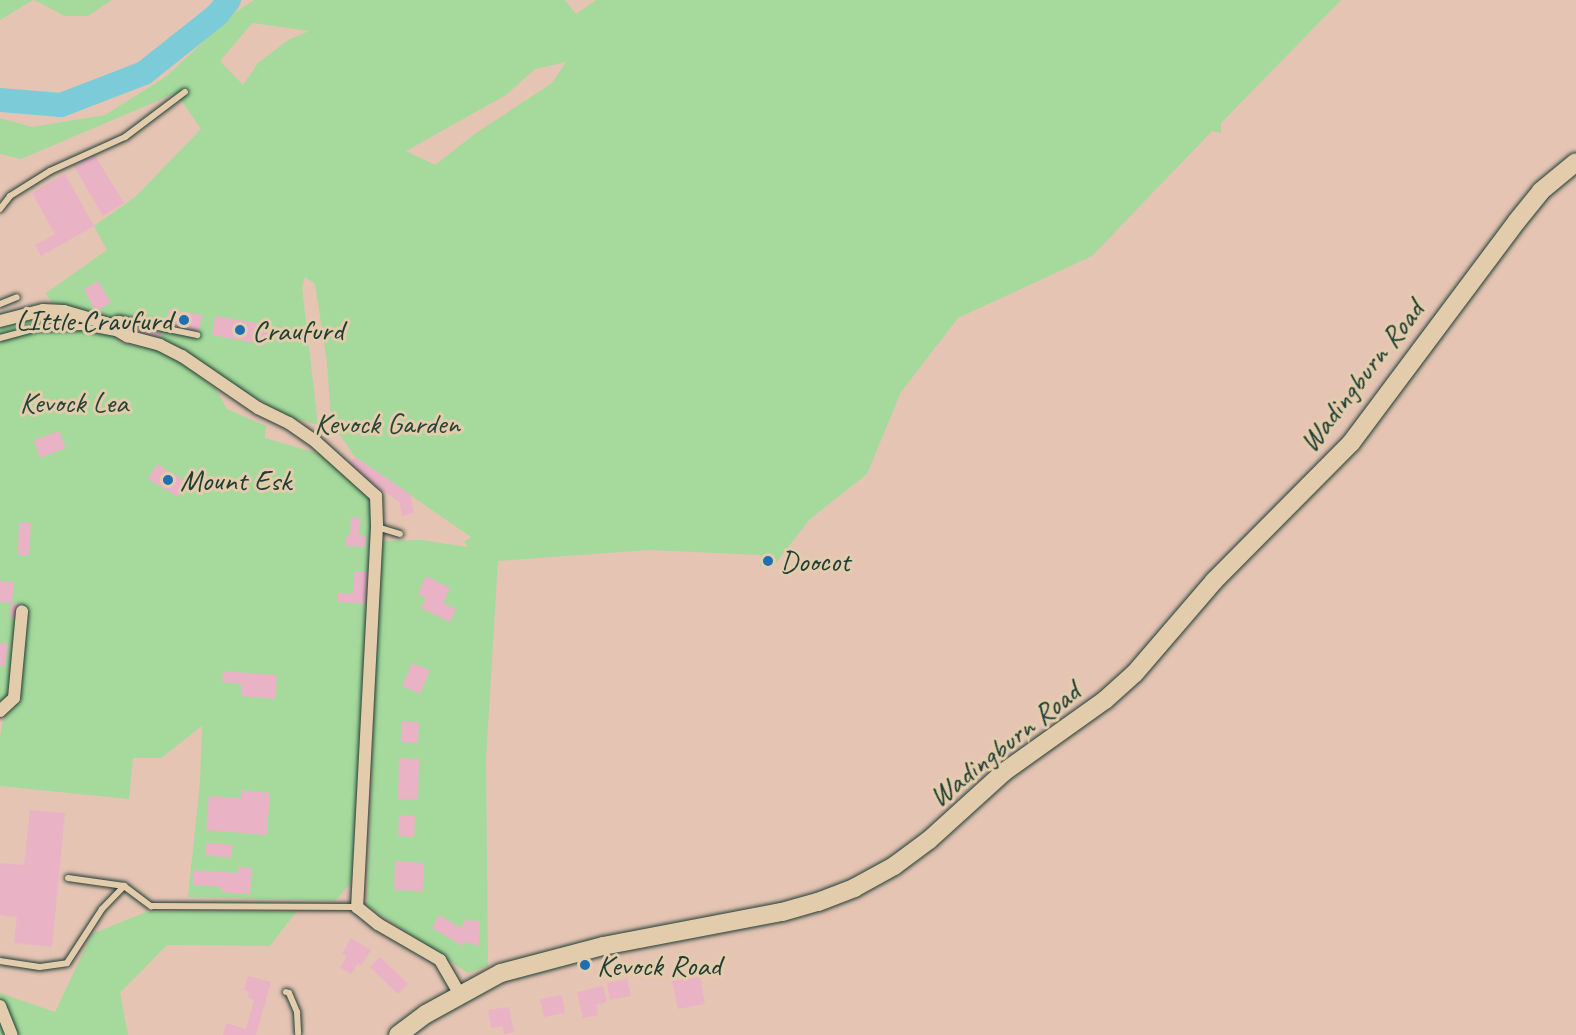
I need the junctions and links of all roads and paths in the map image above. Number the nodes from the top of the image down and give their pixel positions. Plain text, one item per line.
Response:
1 (185, 92) dead end
2 (1576, 162) edge
3 (0, 209) edge
4 (17, 297) dead end
5 (0, 304) edge
6 (0, 321) edge
7 (105, 323) junction
8 (197, 335) dead end
9 (127, 336) junction
10 (0, 338) edge
11 (377, 527) junction
12 (400, 534) dead end
13 (22, 611) dead end
14 (0, 711) edge
15 (68, 878) dead end
16 (124, 886) junction
17 (357, 907) junction
18 (0, 962) edge
19 (286, 992) dead end
20 (460, 993) junction
21 (0, 1006) edge
22 (297, 1034) edge
23 (12, 1035) edge
24 (398, 1035) edge

1 - 3 lane
2 - 20 main road, Wadingburn Road
4 - 5 lane
6 - 7 street
7 - 8 lane
7 - 9 street
9 - 10 lane
9 - 11 street
11 - 12 lane
11 - 17 street
13 - 14 street
15 - 16 lane
16 - 17 lane
16 - 18 lane
17 - 20 street
19 - 22 lane
20 - 24 main road, Wadingburn Road
21 - 23 street

